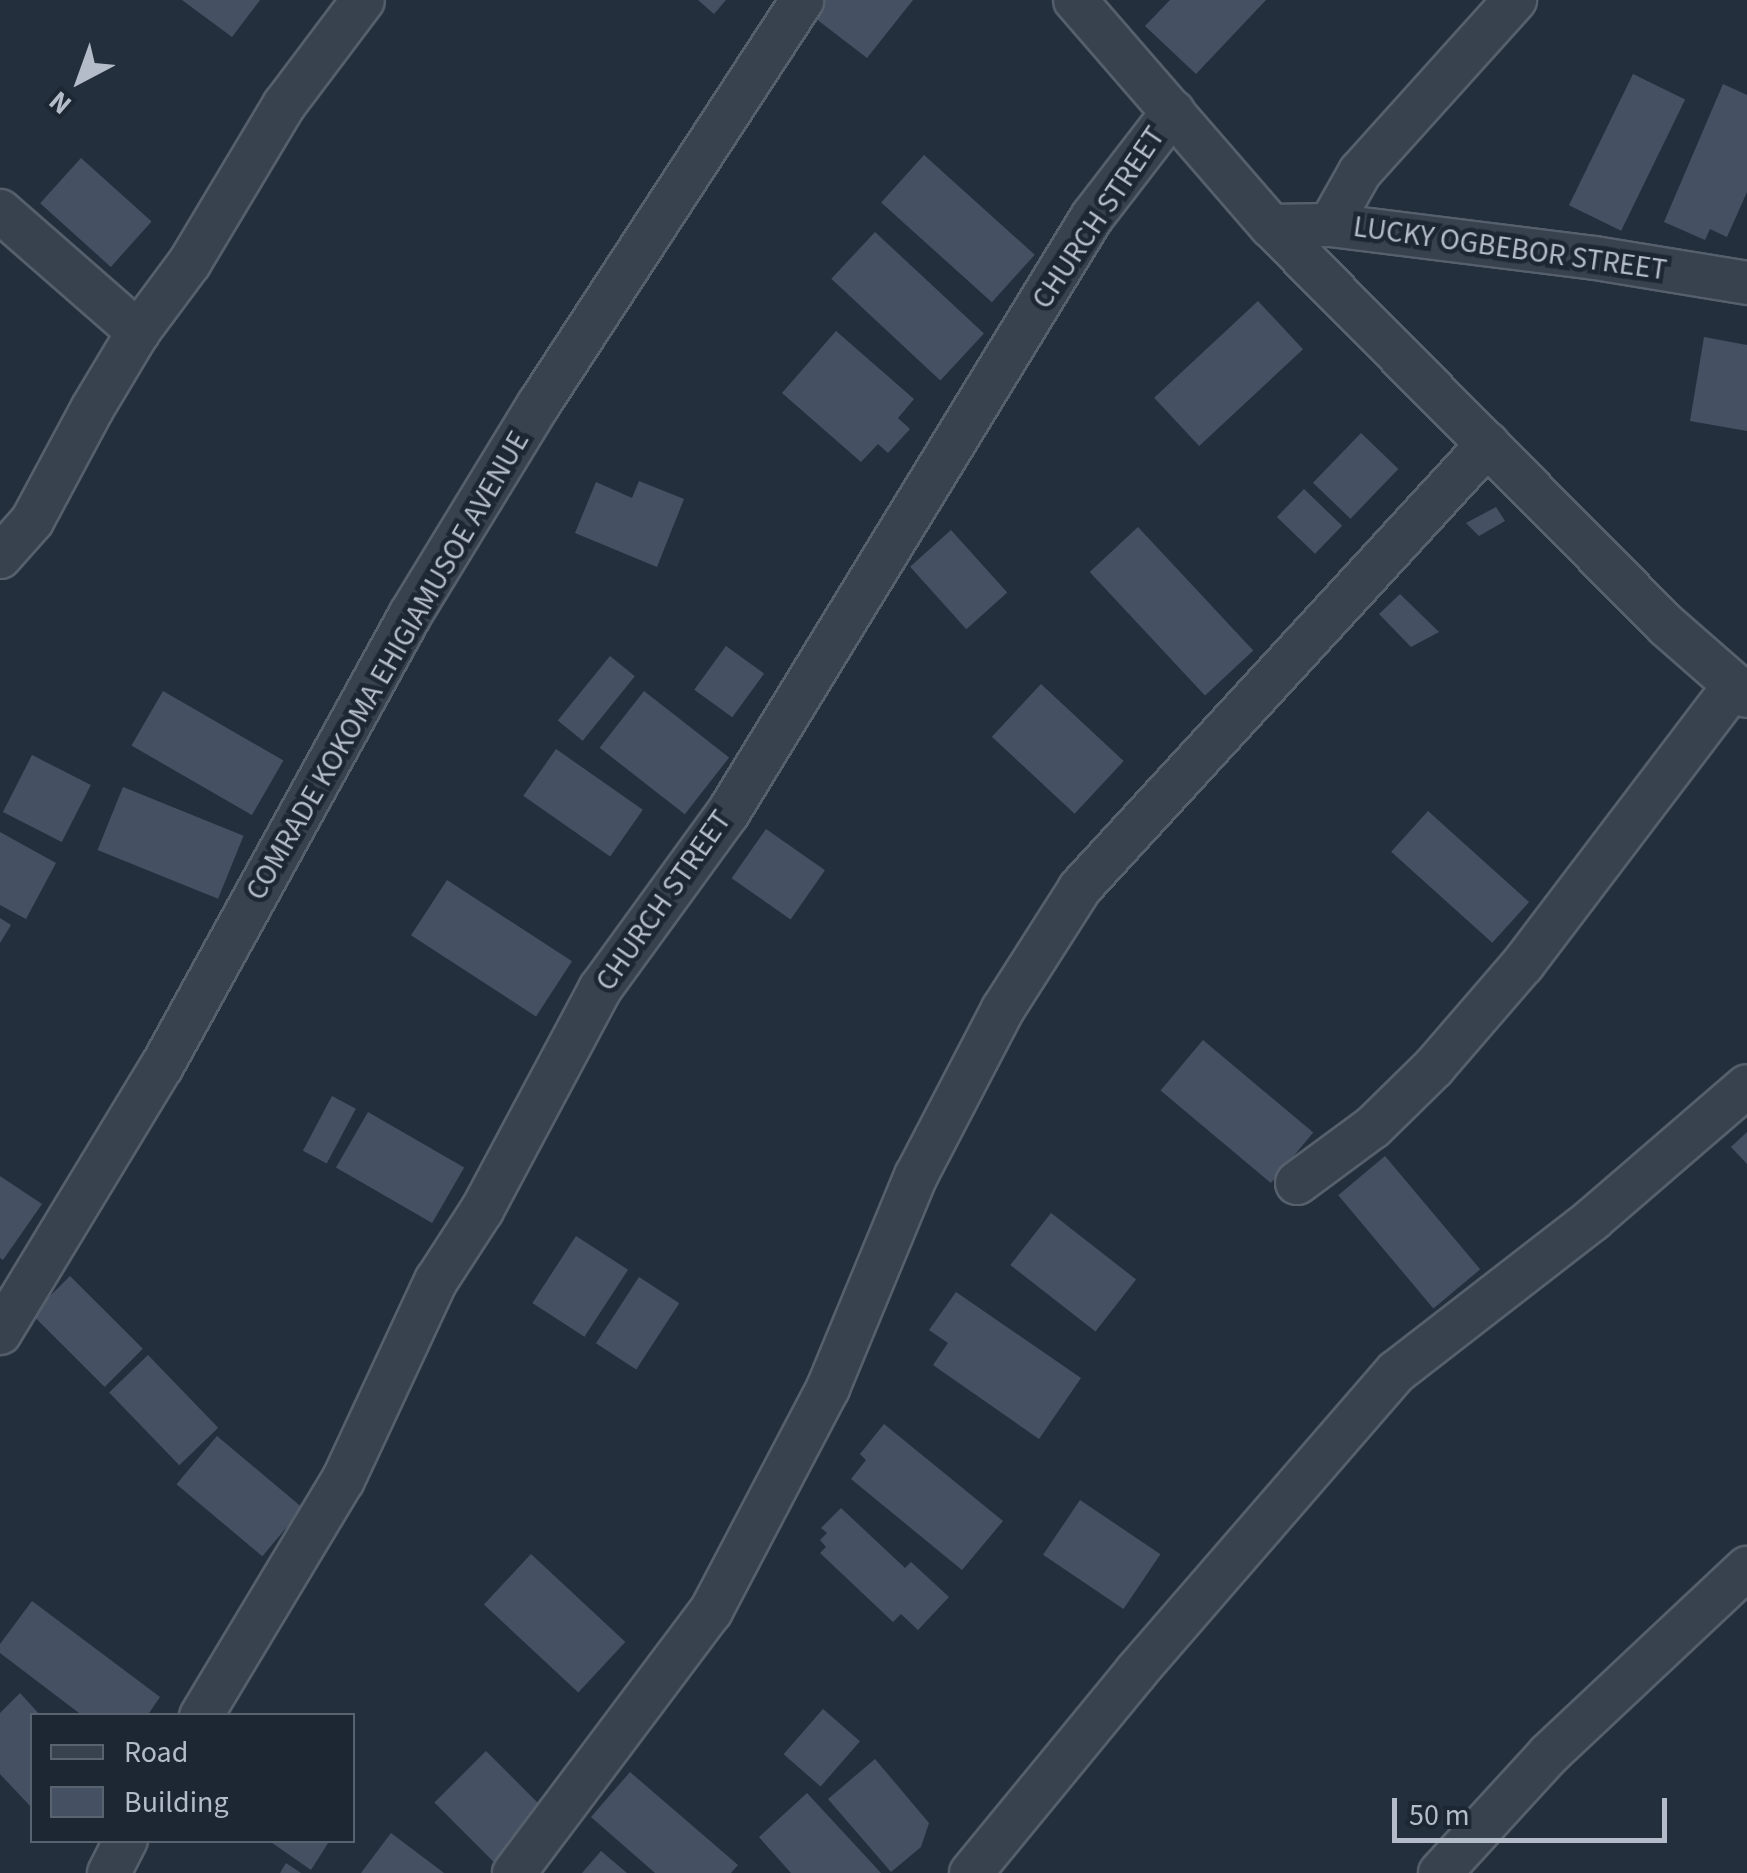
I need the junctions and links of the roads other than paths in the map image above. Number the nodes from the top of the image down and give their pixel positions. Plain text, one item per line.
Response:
1 (363, 0) edge
2 (802, 0) edge
3 (1076, 0) edge
4 (1516, 0) edge
5 (1172, 112) junction
6 (0, 211) edge
7 (1330, 225) junction
8 (1271, 226) junction
9 (1747, 283) edge
10 (138, 332) junction
11 (1488, 444) junction
12 (0, 557) edge
13 (1741, 690) edge
14 (1747, 1086) edge
15 (1296, 1183) dead end
16 (0, 1333) edge
17 (1747, 1568) edge
18 (204, 1713) edge
19 (124, 1843) edge
20 (984, 1868) edge
21 (109, 1873) edge
22 (514, 1873) edge
23 (1440, 1873) edge

1 - 10 street
2 - 16 street, COMRADE KOKOMA EHIGIAMUSOE AVENUE
3 - 5 street
4 - 7 street
5 - 8 street
5 - 18 street, CHURCH STREET
6 - 10 street
7 - 8 street, LUCKY OGBEBOR STREET
7 - 9 street, LUCKY OGBEBOR STREET
8 - 11 street
10 - 12 street
11 - 13 street
11 - 22 street
13 - 15 street
14 - 20 street
17 - 23 street
19 - 21 street

